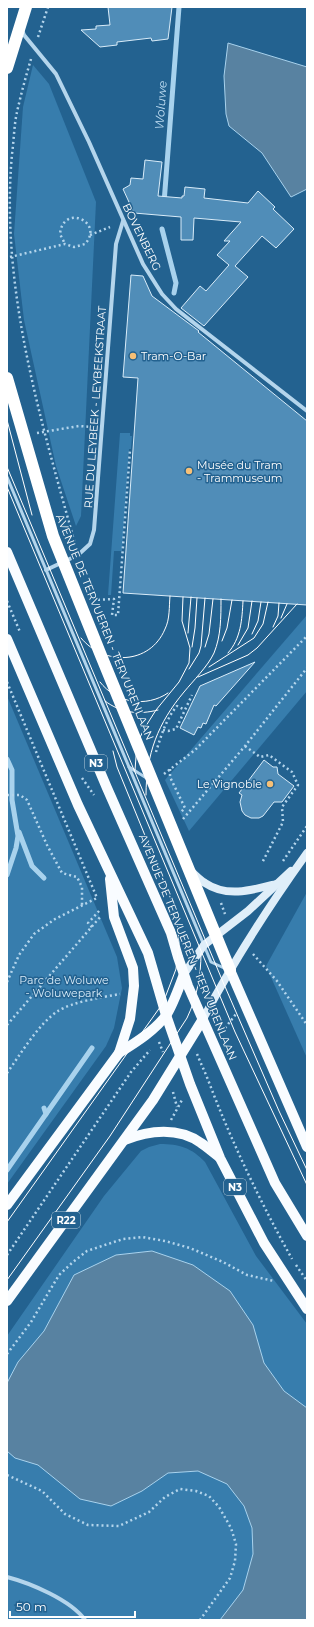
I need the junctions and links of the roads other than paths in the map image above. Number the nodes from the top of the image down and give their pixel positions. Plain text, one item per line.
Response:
1 (26, 7) edge
2 (20, 24) junction
3 (7, 68) edge
4 (123, 221) junction
5 (7, 378) edge
6 (307, 411) edge
7 (7, 478) edge
8 (7, 552) edge
9 (64, 562) junction
10 (46, 570) junction
11 (7, 639) edge
12 (129, 767) junction
13 (154, 782) junction
14 (307, 852) edge
15 (299, 864) junction
16 (109, 869) junction
17 (190, 870) junction
18 (277, 884) junction
19 (217, 936) junction
20 (204, 945) junction
21 (230, 970) junction
22 (184, 974) junction
23 (166, 1015) junction
24 (202, 1019) junction
25 (119, 1053) junction
26 (180, 1056) junction
27 (125, 1140) junction
28 (307, 1147) edge
29 (220, 1158) junction
30 (7, 1205) edge
31 (307, 1236) edge
32 (7, 1300) edge
33 (307, 1309) edge
34 (7, 1577) edge
35 (85, 1620) edge

1 - 2 highway
2 - 3 highway
2 - 4 street, BOVENBERG
4 - 6 street, BOVENBERG
4 - 9 street, RUE DU LEYBEEK - LEYBEEKSTRAAT
5 - 9 highway, AVENUE DE TERVUEREN - TERVURENLAAN
7 - 10 lane
8 - 22 main road, AVENUE DE TERVUEREN - TERVURENLAAN / N3
9 - 10 street, RUE DU LEYBEEK - LEYBEEKSTRAAT
9 - 13 highway, AVENUE DE TERVUEREN - TERVURENLAAN
10 - 12 lane
11 - 16 main road, N3
12 - 13 lane
12 - 20 lane
13 - 17 highway, AVENUE DE TERVUEREN - TERVURENLAAN
14 - 15 street
15 - 18 street
15 - 21 street
16 - 23 main road, N3
16 - 25 main road
17 - 18 street
17 - 19 highway, AVENUE DE TERVUEREN - TERVURENLAAN
18 - 19 street
19 - 20 street
19 - 21 highway, AVENUE DE TERVUEREN - TERVURENLAAN
20 - 21 lane
20 - 22 street
21 - 24 street
21 - 28 main road
22 - 23 main road
22 - 24 main road, AVENUE DE TERVUEREN - TERVURENLAAN / N3
23 - 25 main road
23 - 26 main road, N3
24 - 26 main road, R22
24 - 31 main road, AVENUE DE TERVUEREN - TERVURENLAAN / N3
25 - 30 main road
26 - 27 main road, R22
26 - 29 main road, N3
27 - 29 main road
27 - 32 main road, R22
29 - 33 main road, N3
34 - 35 street

